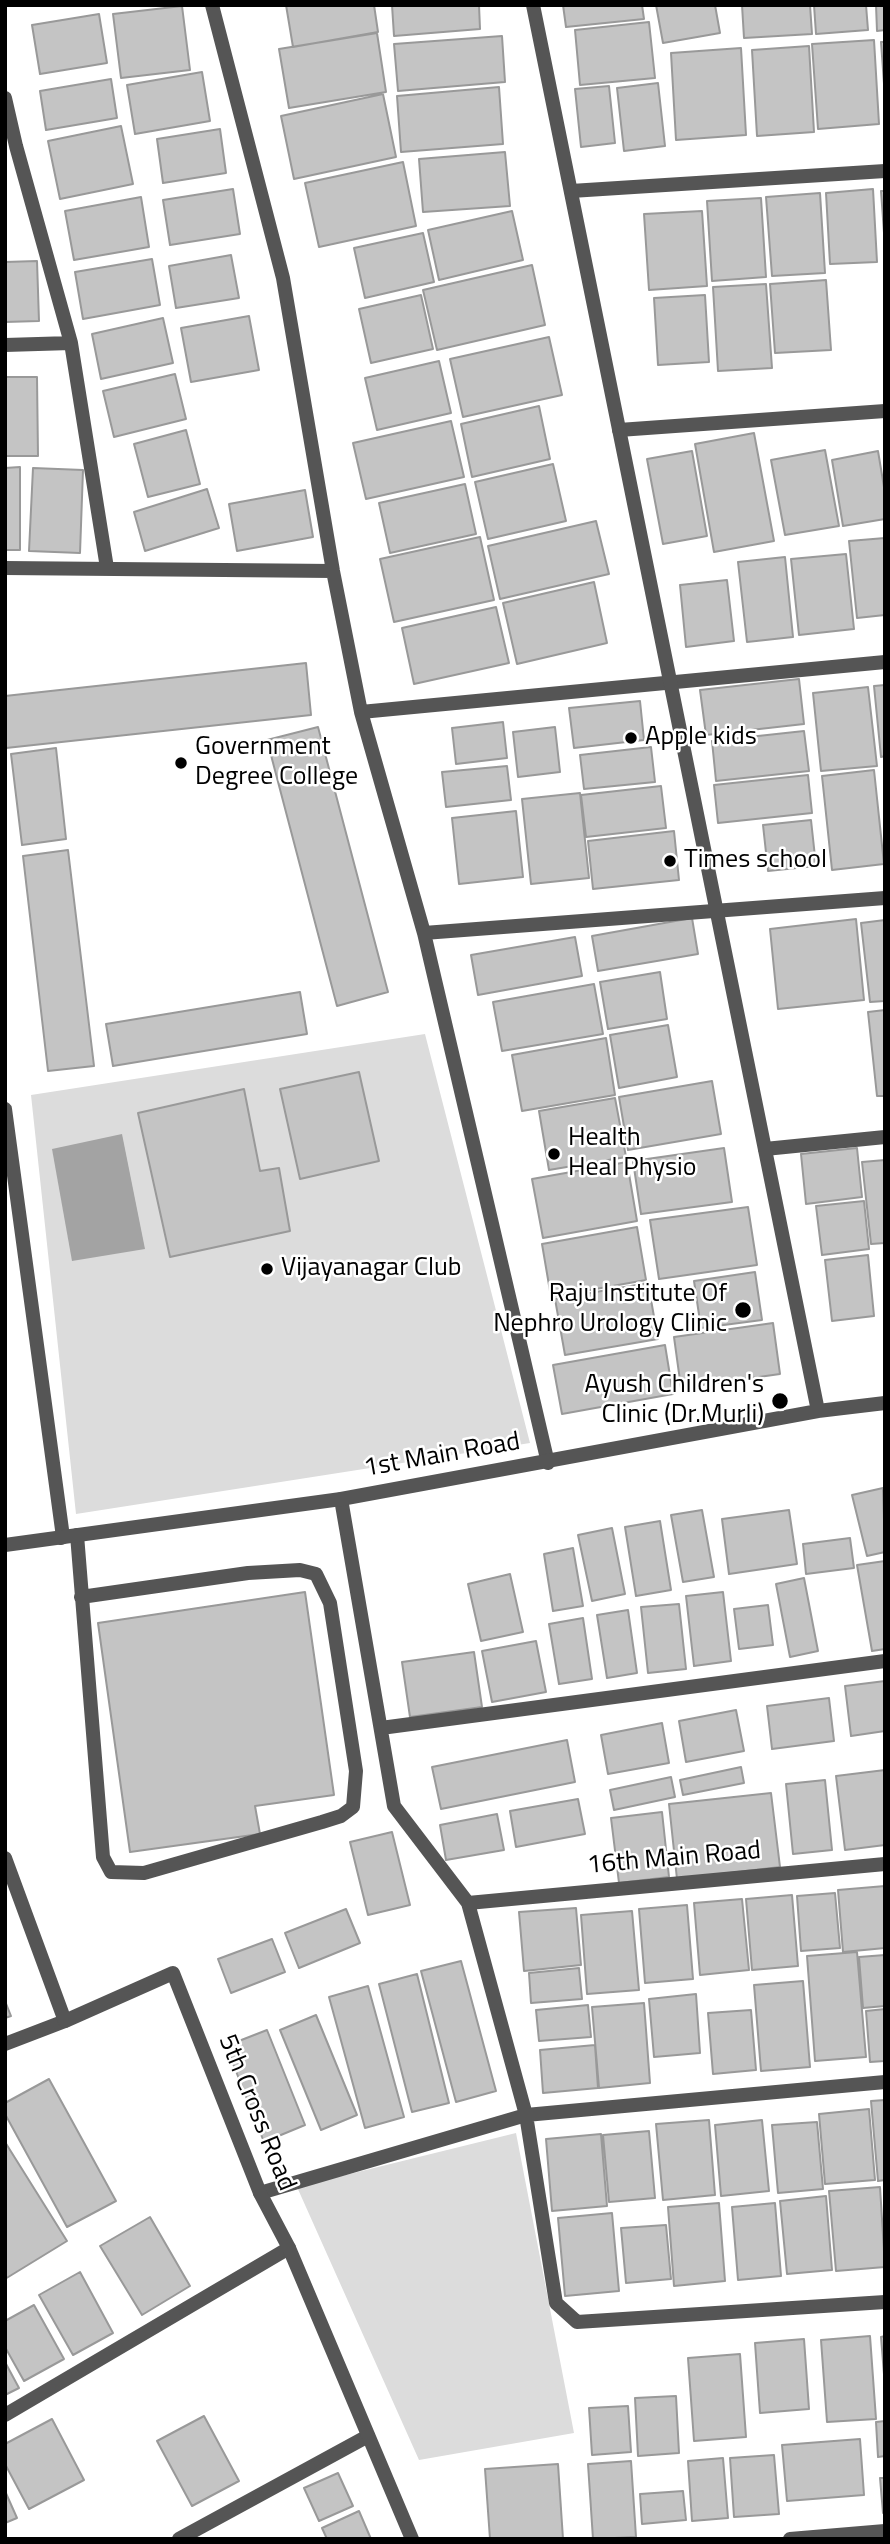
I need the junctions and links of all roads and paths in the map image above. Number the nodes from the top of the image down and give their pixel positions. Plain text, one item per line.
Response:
1 (212, 5) edge
2 (533, 5) edge
3 (5, 98) edge
4 (10, 146) edge
5 (885, 171) edge
6 (571, 191) junction
7 (71, 343) junction
8 (5, 345) edge
9 (885, 411) edge
10 (619, 430) junction
11 (5, 568) edge
12 (107, 568) junction
13 (333, 571) junction
14 (885, 662) edge
15 (670, 680) junction
16 (361, 712) junction
17 (885, 898) edge
18 (716, 911) junction
19 (424, 933) junction
20 (5, 1109) edge
21 (885, 1137) edge
22 (765, 1149) junction
23 (885, 1403) edge
24 (818, 1411) junction
25 (548, 1463) junction
26 (341, 1499) junction
27 (67, 1537) junction
28 (5, 1545) edge
29 (81, 1597) junction
30 (885, 1661) edge
31 (381, 1728) junction
32 (5, 1858) edge
33 (885, 1864) edge
34 (468, 1903) junction
35 (65, 2021) junction
36 (5, 2044) edge
37 (885, 2082) edge
38 (526, 2115) junction
39 (260, 2193) junction
40 (289, 2248) junction
41 (885, 2302) edge
42 (5, 2415) edge
43 (368, 2436) junction
44 (885, 2531) edge
45 (179, 2539) edge
46 (412, 2539) edge
47 (790, 2539) edge

1 - 13 street
2 - 6 street
3 - 4 street
4 - 7 street
5 - 6 street
6 - 10 street
7 - 8 street
7 - 12 street
9 - 10 street
10 - 15 street
11 - 12 street
12 - 13 street
13 - 16 street
14 - 15 street
15 - 16 street
15 - 18 street
16 - 19 street
17 - 18 street
18 - 19 street
18 - 22 street
19 - 25 street
20 - 27 street
21 - 22 street
22 - 24 street
23 - 24 street, 1st Main Road
24 - 25 street, 1st Main Road
25 - 26 street, 1st Main Road
26 - 27 street, 1st Main Road
26 - 31 street
27 - 28 street, 1st Main Road
27 - 29 street
29 - 29 street
30 - 31 street
31 - 34 street
32 - 35 street
33 - 34 street, 16th Main Road
34 - 38 street
35 - 36 street
35 - 39 street, 5th Cross Road
37 - 38 street
38 - 39 street
38 - 41 street
39 - 40 street, 5th Cross Road
40 - 42 street
40 - 43 street, 5th Cross Road
43 - 45 street
43 - 46 street, 5th Cross Road
44 - 47 street

